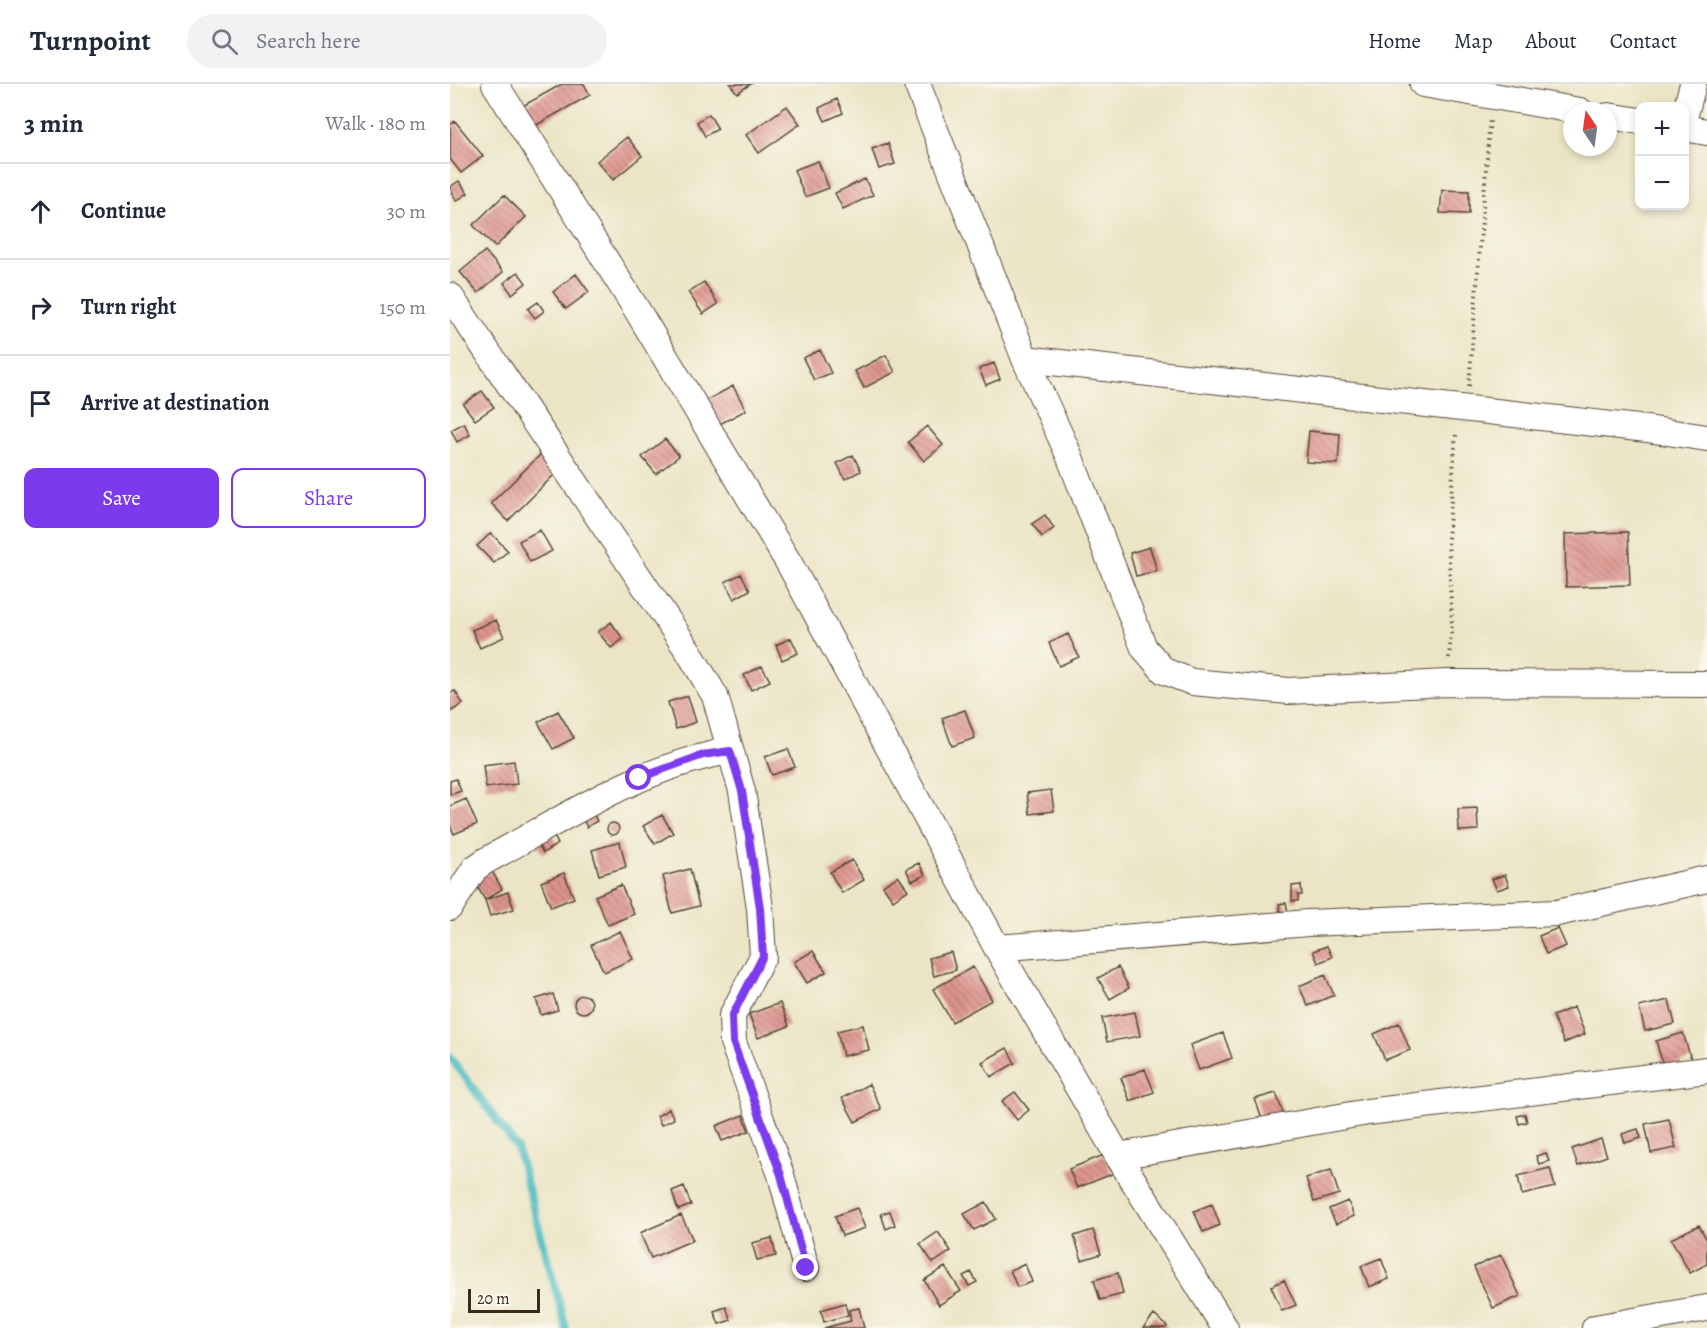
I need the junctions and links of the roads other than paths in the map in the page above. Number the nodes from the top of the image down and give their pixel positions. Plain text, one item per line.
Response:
1 (495, 84) edge
2 (917, 84) edge
3 (1693, 84) edge
4 (1439, 86) edge
5 (1688, 102) edge
6 (1563, 108) edge
7 (1617, 117) edge
8 (1635, 120) edge
9 (1689, 129) edge
10 (1707, 132) edge
11 (450, 297) edge
12 (1025, 359) junction
13 (1707, 438) edge
14 (1707, 684) edge
15 (730, 751) junction
16 (1707, 879) edge
17 (450, 908) edge
18 (997, 948) junction
19 (1707, 1070) edge
20 (1118, 1156) junction
21 (806, 1268) dead end
22 (1707, 1308) edge
23 (1225, 1328) edge
24 (1595, 1328) edge

1 - 18 street
2 - 12 street
3 - 5 street
4 - 6 street
7 - 8 street
9 - 10 street
11 - 15 street
12 - 13 street
12 - 14 street
15 - 17 street
15 - 21 street
16 - 18 street
18 - 20 street
19 - 20 street
20 - 23 street
22 - 24 street

